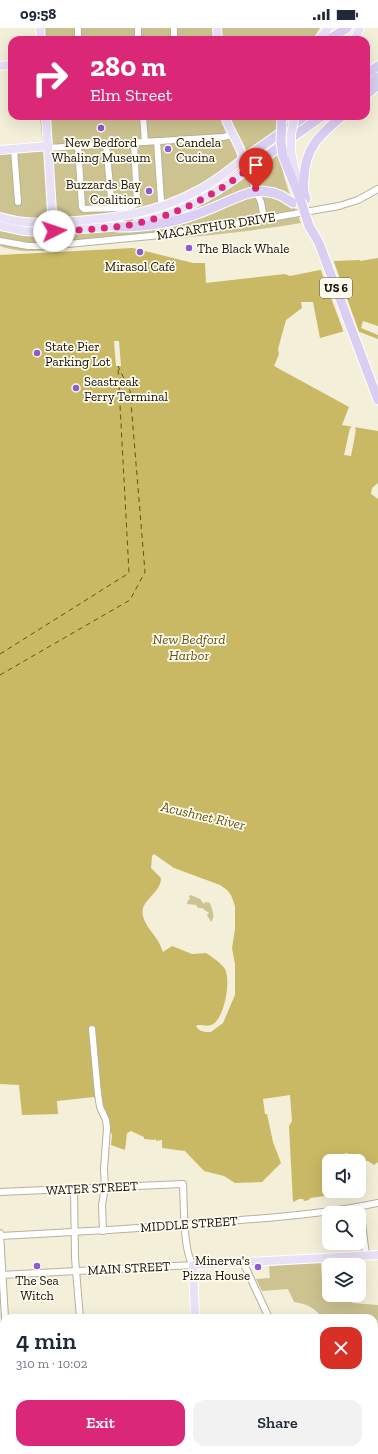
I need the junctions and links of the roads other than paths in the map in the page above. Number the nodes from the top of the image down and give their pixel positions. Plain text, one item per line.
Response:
1 (347, 28) edge
2 (334, 36) edge
3 (378, 85) edge
4 (370, 92) edge
5 (46, 120) edge
6 (143, 120) edge
7 (227, 120) edge
8 (282, 120) edge
9 (294, 120) edge
10 (299, 120) edge
11 (316, 120) edge
12 (337, 120) edge
13 (232, 134) junction
14 (157, 141) junction
15 (134, 142) junction
16 (145, 142) junction
17 (106, 144) junction
18 (78, 146) junction
19 (48, 147) junction
20 (14, 149) junction
21 (0, 150) edge
22 (287, 154) junction
23 (242, 160) junction
24 (247, 170) junction
25 (378, 189) edge
26 (301, 200) junction
27 (161, 201) dead end
28 (18, 202) dead end
29 (112, 208) junction
30 (0, 217) edge
31 (264, 219) junction
32 (0, 226) edge
33 (53, 227) junction
34 (118, 227) junction
35 (0, 241) edge
36 (319, 244) junction
37 (378, 400) edge
38 (92, 1028) dead end
39 (105, 1187) junction
40 (74, 1189) junction
41 (0, 1192) edge
42 (378, 1203) edge
43 (360, 1206) edge
44 (322, 1211) edge
45 (185, 1225) junction
46 (103, 1231) junction
47 (75, 1232) junction
48 (0, 1233) edge
49 (0, 1236) edge
50 (365, 1250) edge
51 (366, 1255) junction
52 (378, 1255) edge
53 (243, 1262) junction
54 (193, 1265) junction
55 (76, 1271) junction
56 (1, 1275) edge
57 (5, 1314) edge
58 (80, 1314) edge
59 (196, 1314) edge
60 (267, 1314) edge

1 - 2 highway
3 - 4 highway
5 - 19 main road
6 - 16 street
7 - 13 main road
8 - 22 highway, US 6, bridge
9 - 22 main road, US 6, bridge
10 - 23 highway
11 - 24 highway
12 - 26 highway
13 - 14 street
13 - 23 main road
14 - 16 street
14 - 27 street
15 - 16 street
15 - 17 street
15 - 29 street
17 - 18 street
17 - 29 street
18 - 19 street
18 - 29 street
19 - 20 main road
19 - 33 main road
20 - 21 main road
20 - 28 street
22 - 26 highway, US 6
23 - 24 main road
23 - 33 main road
24 - 31 street
24 - 34 main road
25 - 31 street, MACARTHUR DRIVE
26 - 34 highway, bridge
26 - 36 highway, US 6, bridge
26 - 36 highway, US 6, bridge
30 - 33 main road
31 - 35 street, MACARTHUR DRIVE
32 - 33 main road
33 - 34 main road
36 - 37 highway, US 6
38 - 39 street
39 - 40 street, WATER STREET
39 - 45 street, WATER STREET
39 - 46 street
40 - 41 street, WATER STREET
40 - 47 street
42 - 43 street, MIDDLE STREET
44 - 45 street, MIDDLE STREET
45 - 46 street, MIDDLE STREET
45 - 54 street
46 - 47 street, MIDDLE STREET
47 - 49 street, MIDDLE STREET
47 - 55 street
48 - 49 street
49 - 56 street
50 - 51 street
51 - 52 main road, MAIN STREET
51 - 53 main road, MAIN STREET
53 - 54 main road, MAIN STREET
53 - 60 street
54 - 55 street, MAIN STREET
54 - 59 main road
55 - 56 street, MAIN STREET
55 - 58 street
56 - 57 street

